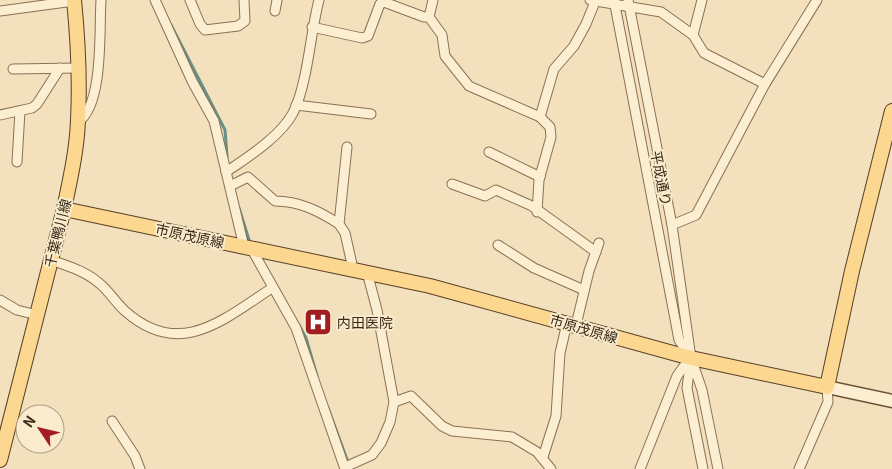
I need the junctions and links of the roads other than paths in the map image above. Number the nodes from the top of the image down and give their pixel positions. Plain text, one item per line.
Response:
1 (74, 0) edge
2 (101, 0) edge
3 (155, 0) edge
4 (190, 0) edge
5 (244, 0) edge
6 (277, 0) edge
7 (319, 0) edge
8 (433, 0) edge
9 (702, 0) edge
10 (817, 0) edge
11 (593, 1) edge
12 (614, 3) edge
13 (628, 4) edge
14 (0, 11) edge
15 (275, 11) dead end
16 (429, 17) junction
17 (312, 27) junction
18 (693, 35) junction
19 (60, 68) junction
20 (78, 68) junction
21 (13, 69) dead end
22 (765, 84) junction
23 (296, 104) junction
24 (20, 111) junction
25 (892, 111) edge
26 (371, 114) dead end
27 (0, 115) edge
28 (540, 117) junction
29 (78, 122) junction
30 (347, 147) dead end
31 (489, 152) dead end
32 (17, 162) dead end
33 (226, 172) junction
34 (540, 177) junction
35 (452, 184) dead end
36 (230, 186) junction
37 (64, 209) junction
38 (537, 212) junction
39 (339, 224) junction
40 (672, 225) junction
41 (498, 245) dead end
42 (248, 247) junction
43 (51, 260) junction
44 (352, 269) junction
45 (368, 272) junction
46 (272, 288) junction
47 (584, 290) junction
48 (0, 300) edge
49 (37, 315) junction
50 (571, 324) junction
51 (691, 358) junction
52 (827, 387) junction
53 (892, 401) edge
54 (394, 402) junction
55 (112, 421) dead end
56 (543, 457) junction
57 (0, 460) edge
58 (345, 468) edge
59 (140, 469) edge
60 (551, 469) edge
61 (640, 469) edge
62 (703, 469) edge
63 (718, 469) edge
64 (799, 469) edge

1 - 14 street
1 - 20 main road, 千葉鴨川線
2 - 29 street
3 - 33 street
4 - 5 street
6 - 15 street
7 - 17 street
8 - 16 street
9 - 18 street
10 - 22 street
11 - 12 street
11 - 28 street
12 - 13 street
12 - 51 street, 平成通り
13 - 18 street
13 - 40 street, 平成通り
16 - 17 street
16 - 28 street
17 - 23 street
18 - 22 street
19 - 20 street
19 - 21 street
19 - 24 street
20 - 29 main road, 千葉鴨川線
22 - 40 street
23 - 26 street
23 - 33 street
24 - 27 street
24 - 32 street
25 - 52 main road
28 - 34 street
29 - 37 main road, 千葉鴨川線
30 - 39 street
31 - 34 street
33 - 36 street
34 - 38 street
35 - 38 street
36 - 39 street
36 - 42 street
37 - 42 main road, 市原茂原線
37 - 43 main road, 千葉鴨川線
38 - 47 street
39 - 44 street
40 - 51 street, 平成通り
41 - 47 street
42 - 44 main road, 市原茂原線
42 - 46 street
43 - 46 street
43 - 49 main road, 千葉鴨川線
44 - 45 main road, 市原茂原線
45 - 50 main road, 市原茂原線
45 - 54 street
46 - 58 street
47 - 50 street
48 - 49 street
49 - 57 main road, 千葉鴨川線
50 - 51 main road, 市原茂原線
50 - 56 street
51 - 52 main road, 市原茂原線
51 - 61 street
51 - 62 street, 平成通り
51 - 63 street, 平成通り
52 - 53 street
52 - 64 street
54 - 56 street
54 - 58 street
55 - 59 street
56 - 60 street

